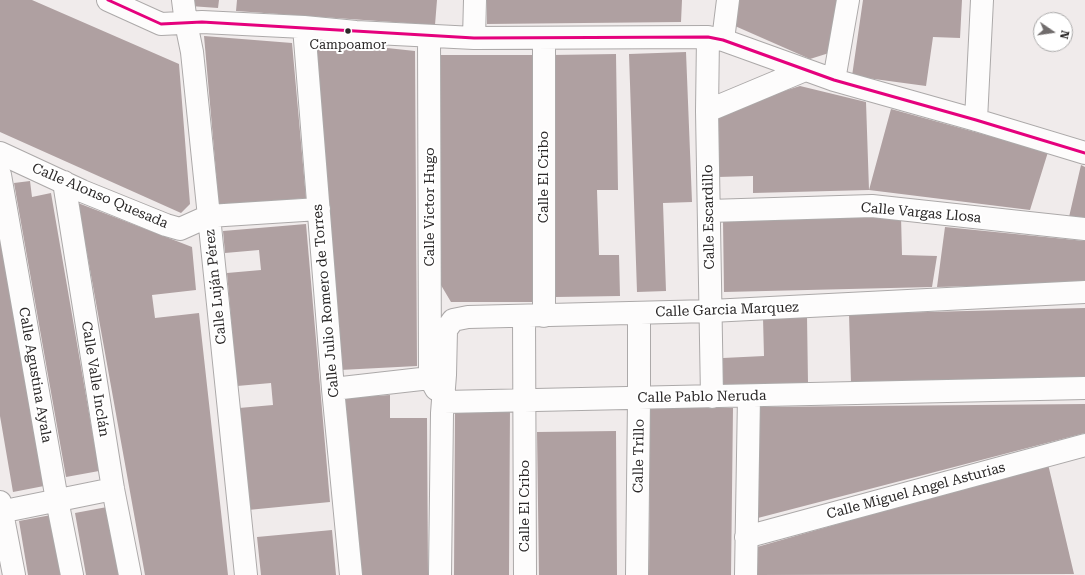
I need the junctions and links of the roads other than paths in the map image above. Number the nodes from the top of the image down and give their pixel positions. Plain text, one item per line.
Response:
1 (108, 0) edge
2 (183, 0) edge
3 (475, 0) edge
4 (728, 0) edge
5 (848, 0) edge
6 (982, 0) edge
7 (186, 23) junction
8 (304, 27) junction
9 (429, 36) junction
10 (474, 38) junction
11 (544, 38) junction
12 (715, 39) junction
13 (805, 70) junction
14 (834, 80) junction
15 (707, 111) junction
16 (976, 120) junction
17 (0, 153) edge
18 (1085, 153) edge
19 (0, 175) edge
20 (64, 182) junction
21 (319, 209) junction
22 (709, 211) junction
23 (209, 216) junction
24 (1085, 229) edge
25 (1085, 292) edge
26 (712, 311) junction
27 (638, 314) junction
28 (534, 316) junction
29 (430, 378) junction
30 (1085, 388) edge
31 (333, 389) junction
32 (749, 396) junction
33 (712, 397) junction
34 (639, 399) junction
35 (525, 401) junction
36 (444, 402) junction
37 (1085, 445) edge
38 (113, 489) junction
39 (57, 500) junction
40 (1, 509) edge
41 (746, 536) junction
42 (14, 575) edge
43 (72, 575) edge
44 (130, 575) edge
45 (246, 575) edge
46 (351, 575) edge
47 (440, 575) edge
48 (525, 575) edge
49 (637, 575) edge
50 (746, 575) edge

1 - 7 street
2 - 7 street, Calle Luján Pérez
3 - 10 street
4 - 12 street, Calle Escardillo
5 - 14 street
6 - 16 street
7 - 8 street
7 - 23 street, Calle Luján Pérez
8 - 9 street
8 - 21 street, Calle Julio Romero de Torres
9 - 10 street
9 - 29 street, Calle Victor Hugo
10 - 11 street
11 - 12 street
11 - 28 street, Calle El Cribo
12 - 13 street
12 - 15 street, Calle Escardillo
13 - 14 street
13 - 15 street
14 - 16 street
15 - 22 street, Calle Escardillo
16 - 18 street
17 - 20 street, Calle Alonso Quesada
19 - 39 street, Calle Agustina Ayala
20 - 23 street, Calle Alonso Quesada
20 - 38 street, Calle Valle Inclán
21 - 23 street, Calle Alonso Quesada
21 - 31 street, Calle Julio Romero de Torres
22 - 24 street, Calle Vargas Llosa
22 - 26 street, Calle Escardillo
23 - 45 street, Calle Luján Pérez
25 - 26 street, Calle Garcia Marquez
26 - 27 street, Calle Garcia Marquez
26 - 33 street, Calle Escardillo
27 - 28 street, Calle Garcia Marquez
27 - 34 street, Calle Trillo
28 - 35 street, Calle El Cribo
28 - 36 street, Calle Garcia Marquez
29 - 31 street
29 - 36 street
30 - 32 street, Calle Pablo Neruda
31 - 46 street, Calle Julio Romero de Torres
32 - 33 street, Calle Pablo Neruda
32 - 41 street
33 - 34 street, Calle Pablo Neruda
34 - 35 street, Calle Pablo Neruda
34 - 49 street, Calle Trillo
35 - 36 street, Calle Pablo Neruda
35 - 48 street, Calle El Cribo
36 - 47 street
37 - 41 street, Calle Miguel Angel Asturias
38 - 39 street
38 - 44 street, Calle Valle Inclán
39 - 40 street
39 - 43 street, Calle Agustina Ayala
40 - 42 street
41 - 50 street

